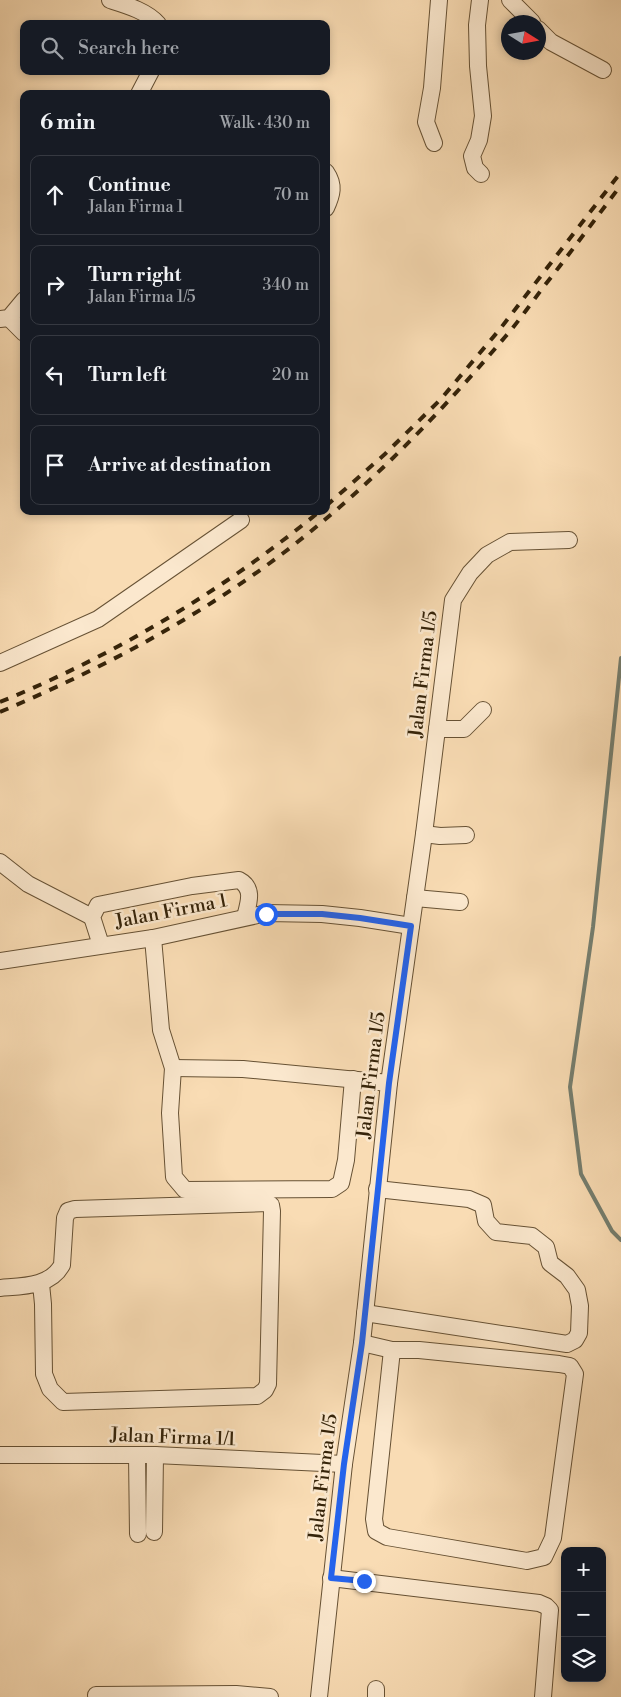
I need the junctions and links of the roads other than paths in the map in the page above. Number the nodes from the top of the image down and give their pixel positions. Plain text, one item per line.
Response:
1 (110, 0) edge
2 (439, 0) edge
3 (480, 0) edge
4 (510, 0) edge
5 (525, 15) edge
6 (154, 20) edge
7 (546, 37) edge
8 (603, 70) dead end
9 (149, 75) edge
10 (141, 90) edge
11 (434, 143) dead end
12 (481, 174) dead end
13 (330, 182) edge
14 (330, 199) edge
15 (20, 304) edge
16 (4, 318) edge
17 (20, 329) edge
18 (240, 520) dead end
19 (569, 540) dead end
20 (0, 663) edge
21 (483, 710) dead end
22 (437, 729) junction
23 (424, 834) junction
24 (466, 835) dead end
25 (0, 862) edge
26 (415, 898) junction
27 (460, 902) dead end
28 (92, 917) junction
29 (245, 917) junction
30 (411, 926) junction
31 (153, 938) junction
32 (101, 945) junction
33 (0, 961) edge
34 (173, 1068) junction
35 (354, 1079) junction
36 (389, 1083) junction
37 (377, 1189) junction
38 (41, 1284) junction
39 (0, 1288) edge
40 (364, 1313) junction
41 (362, 1343) junction
42 (392, 1350) junction
43 (0, 1455) edge
44 (137, 1455) junction
45 (155, 1455) junction
46 (344, 1464) junction
47 (154, 1532) dead end
48 (138, 1534) dead end
49 (331, 1578) junction
50 (96, 1695) dead end
51 (270, 1697) edge
52 (319, 1697) edge
53 (543, 1697) edge

1 - 6 street
2 - 11 street
3 - 12 street
4 - 5 street
7 - 8 street
9 - 10 street
13 - 14 street
15 - 16 street
16 - 17 street
18 - 20 street
19 - 22 street, Jalan Firma 1/5
21 - 22 street
22 - 23 street, Jalan Firma 1/5
23 - 24 street
23 - 26 street, Jalan Firma 1/5
25 - 28 street
26 - 27 street
26 - 30 street, Jalan Firma 1/5
28 - 29 street
28 - 32 street
29 - 30 street, Jalan Firma 1
29 - 31 street, Jalan Firma 1
30 - 36 street, Jalan Firma 1/5
31 - 32 street, Jalan Firma 1
31 - 34 street
32 - 33 street, Jalan Firma 1
34 - 35 street
34 - 35 street
35 - 36 street
36 - 37 street, Jalan Firma 1/5
37 - 40 street, Jalan Firma 1/5
37 - 40 street
38 - 38 street
38 - 39 street
40 - 41 street, Jalan Firma 1/5
41 - 42 street
41 - 46 street, Jalan Firma 1/5
42 - 42 street
43 - 44 street, Jalan Firma 1/1
44 - 45 street, Jalan Firma 1/1
44 - 48 street
45 - 46 street, Jalan Firma 1/1
45 - 47 street
46 - 49 street, Jalan Firma 1/5
49 - 52 street, Jalan Firma 1/5
49 - 53 street
50 - 51 street

